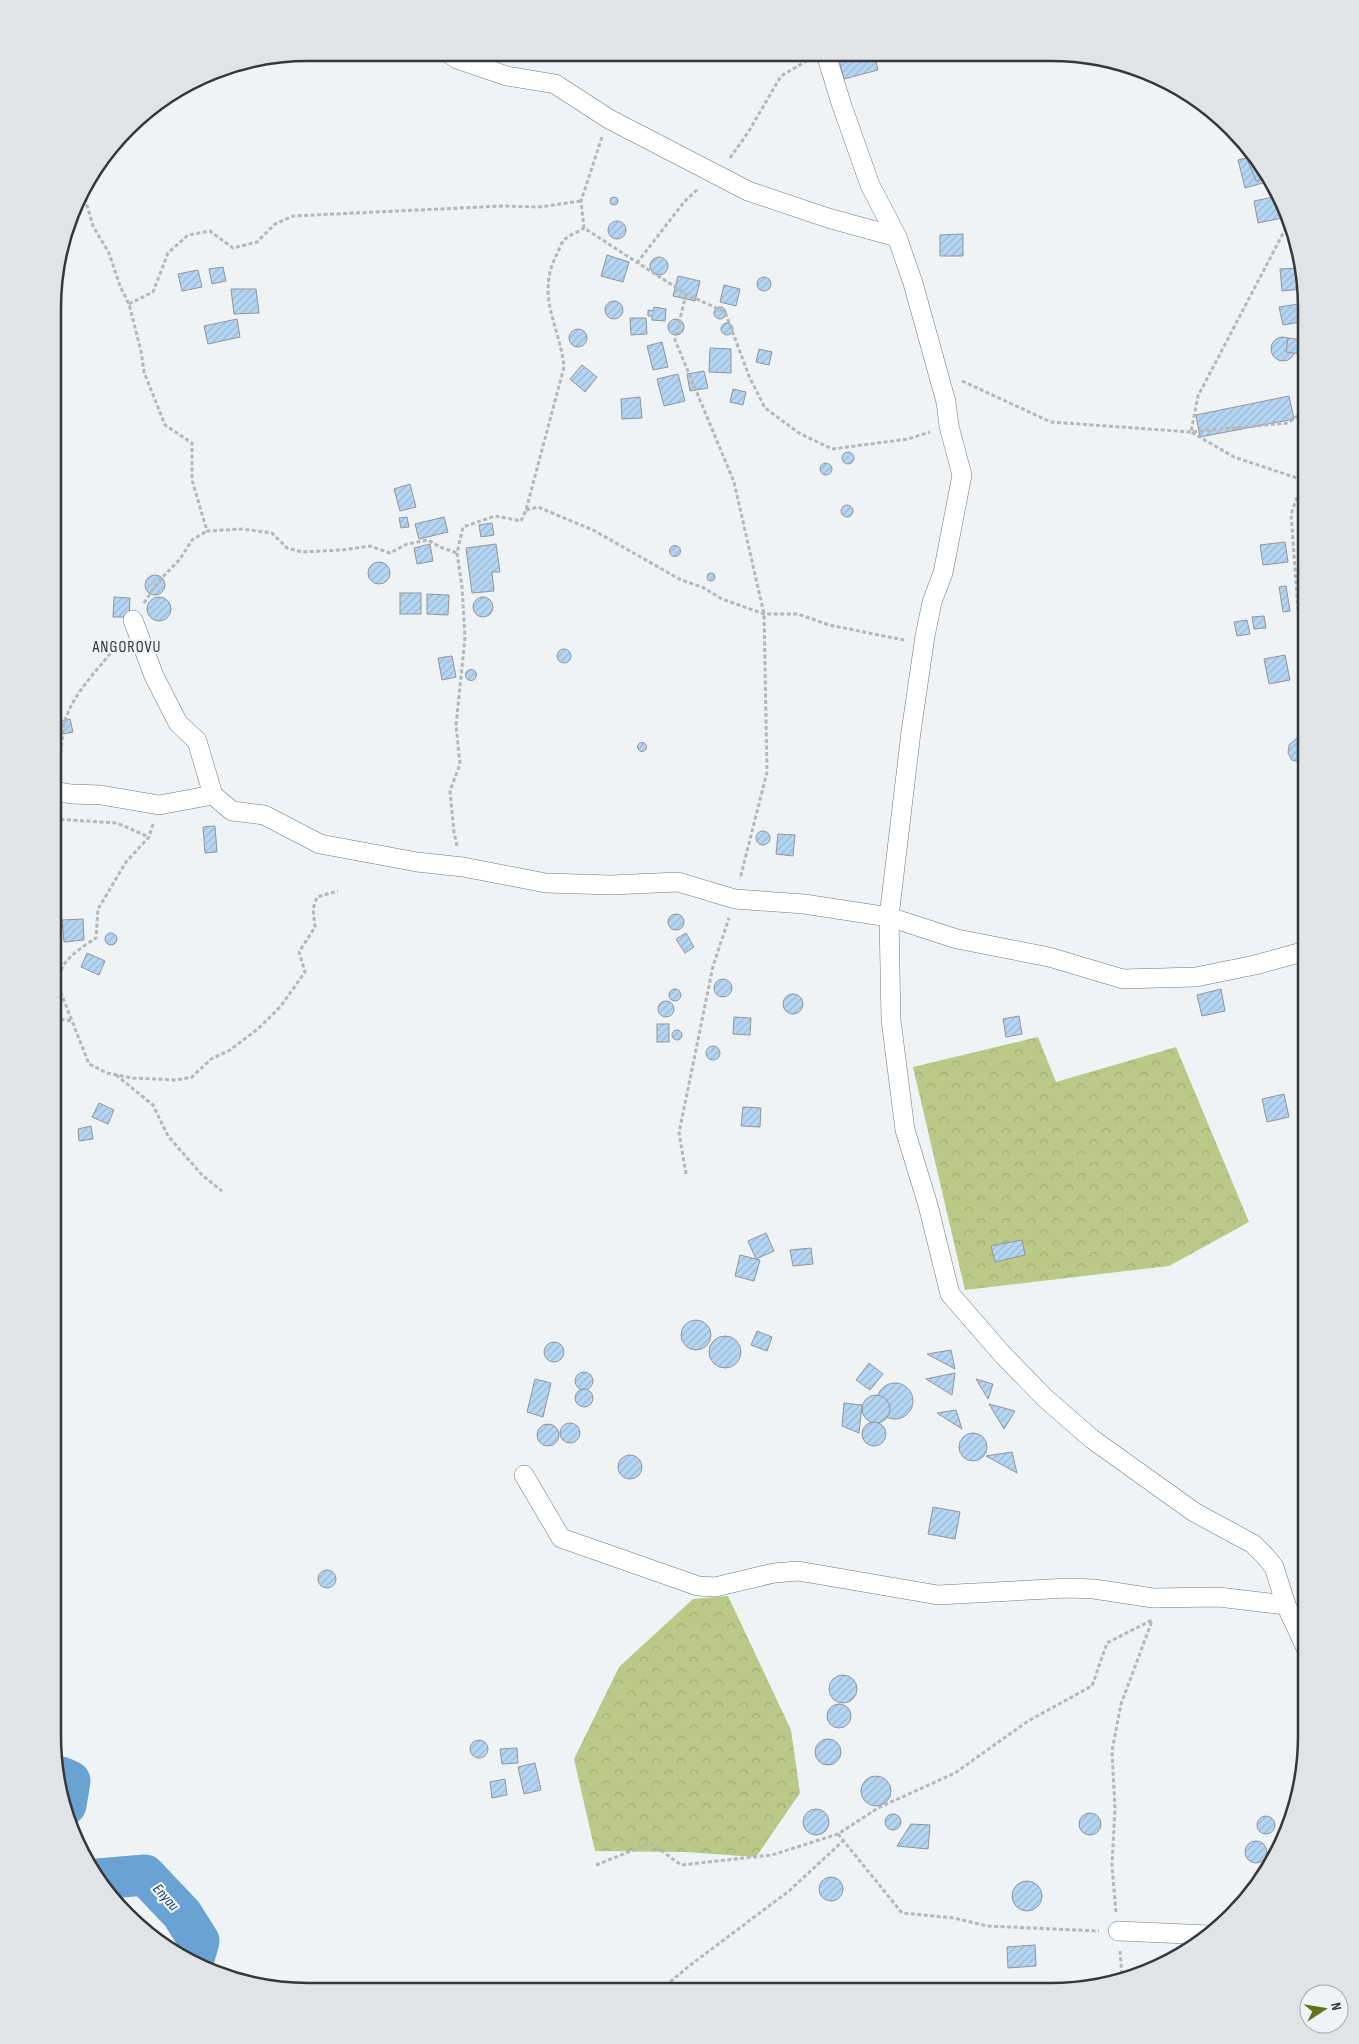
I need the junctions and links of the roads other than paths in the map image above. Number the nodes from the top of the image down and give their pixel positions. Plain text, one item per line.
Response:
1 (463, 61) edge
2 (828, 61) edge
3 (897, 237) junction
4 (133, 620) road end
5 (61, 792) edge
6 (212, 795) junction
7 (889, 917) junction
8 (1298, 953) edge
9 (524, 1475) dead end
10 (1286, 1605) junction
11 (1298, 1631) edge
12 (1118, 1931) road end
13 (1197, 1934) edge

1 - 3 street
2 - 3 street
3 - 7 street
4 - 6 street
5 - 6 street
6 - 7 street
7 - 8 street
7 - 10 street
9 - 10 street
10 - 11 street
12 - 13 street

